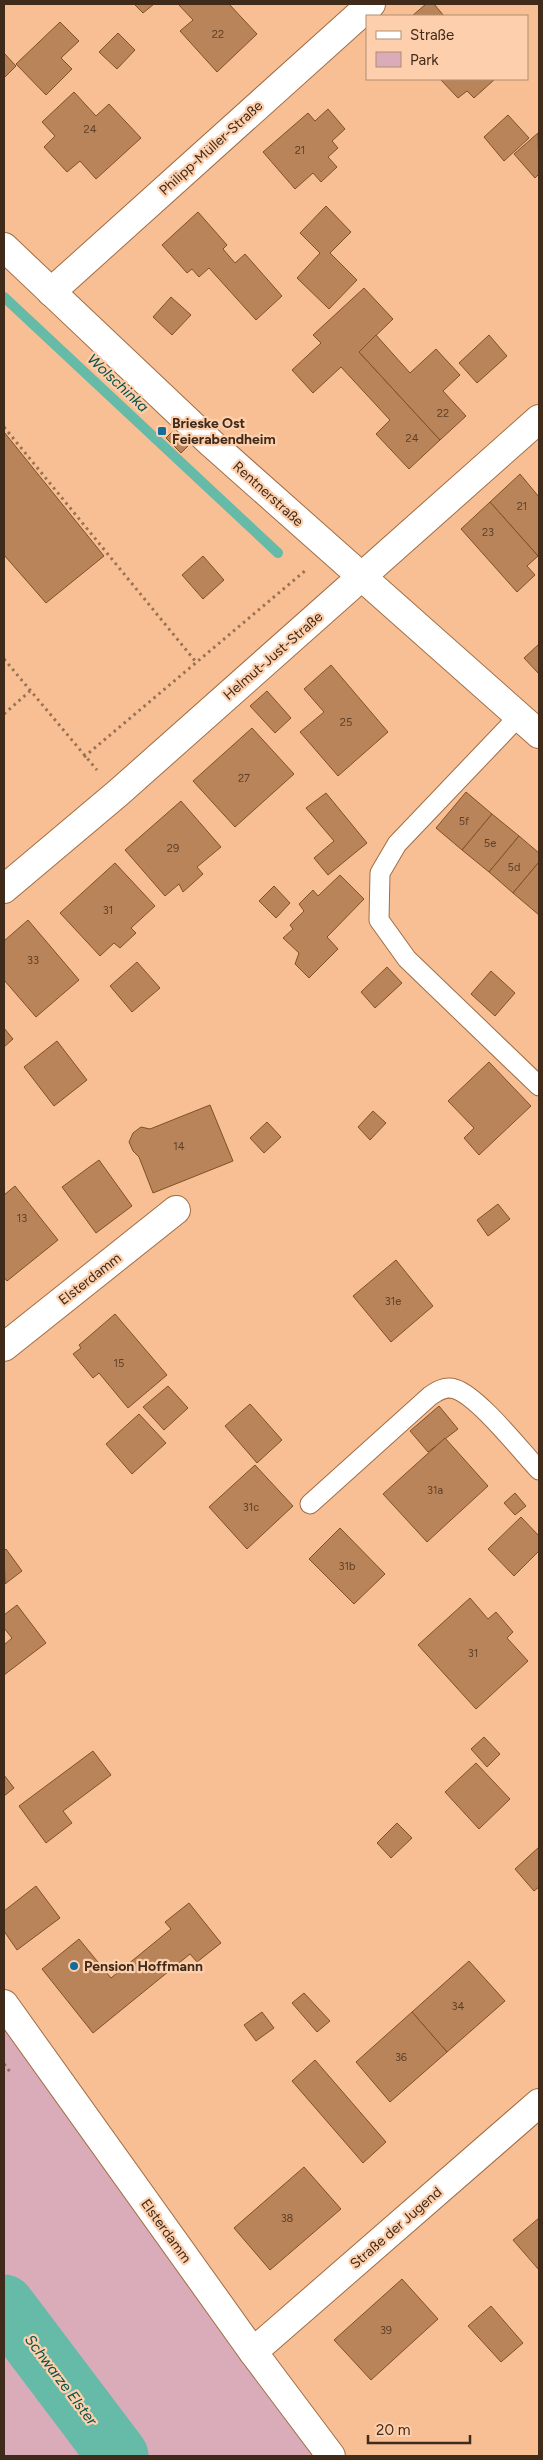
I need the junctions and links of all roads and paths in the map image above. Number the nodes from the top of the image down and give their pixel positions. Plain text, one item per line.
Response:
1 (371, 4) edge
2 (4, 247) edge
3 (51, 292) junction
4 (539, 419) edge
5 (4, 427) edge
6 (330, 550) junction
7 (362, 578) junction
8 (4, 659) edge
9 (196, 662) junction
10 (30, 691) junction
11 (4, 714) edge
12 (519, 716) junction
13 (539, 734) edge
14 (84, 757) junction
15 (118, 793) junction
16 (4, 889) edge
17 (539, 1086) edge
18 (176, 1210) dead end
19 (4, 1347) edge
20 (539, 1470) edge
21 (310, 1504) dead end
22 (4, 2004) edge
23 (539, 2103) edge
24 (253, 2352) junction
25 (331, 2456) edge

1 - 3 street, Philipp-Müller-Straße
2 - 3 street, Rentnerstraße
3 - 6 street, Rentnerstraße
4 - 7 street, Helmut-Just-Straße
5 - 9 path
6 - 7 street, Rentnerstraße
6 - 9 path
7 - 12 street, Rentnerstraße
7 - 15 street, Helmut-Just-Straße
8 - 10 path
9 - 14 path
10 - 11 path
10 - 14 path
12 - 13 street, Rentnerstraße
12 - 17 lane
14 - 15 path
15 - 16 street, Helmut-Just-Straße
18 - 19 street, Elsterdamm
20 - 21 lane
22 - 24 street, Elsterdamm
23 - 24 street, Straße der Jugend
24 - 25 street, Elsterdamm

